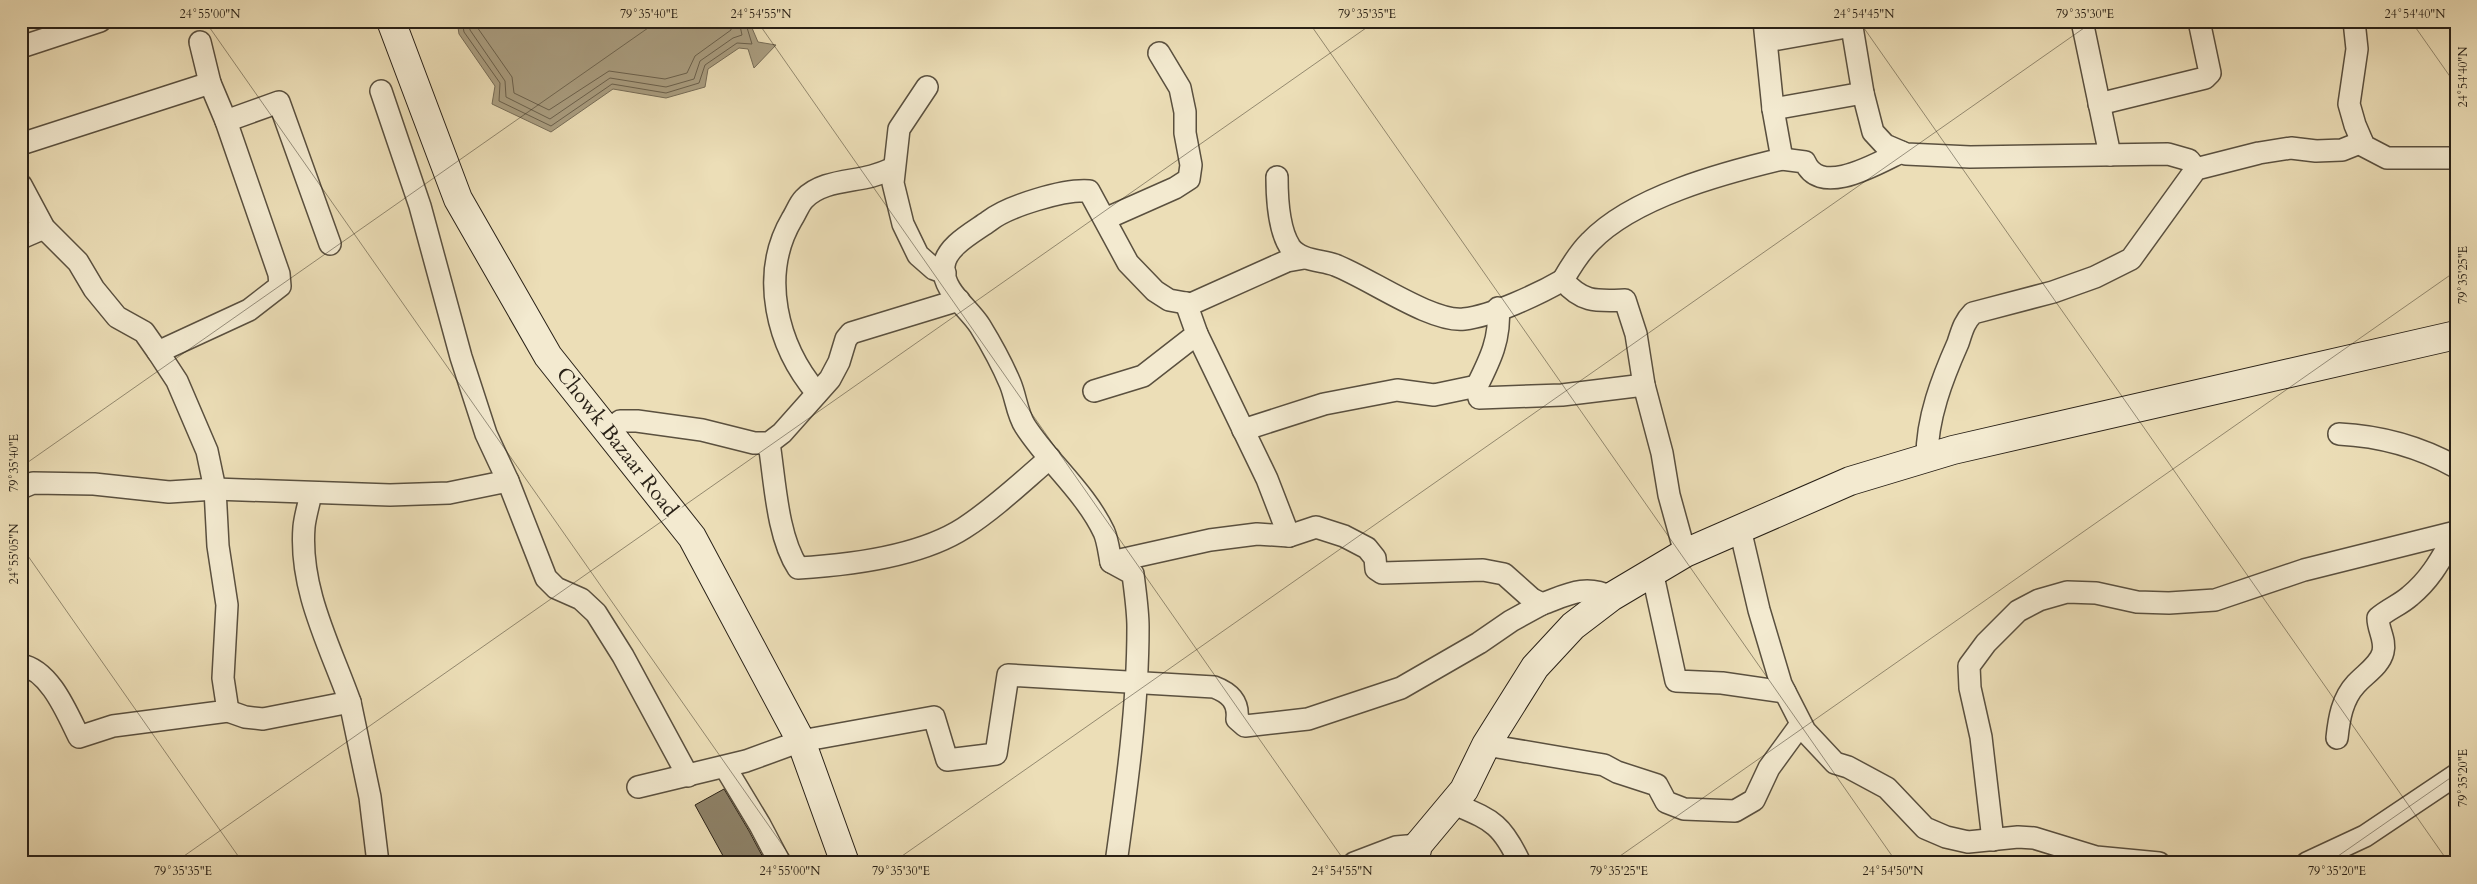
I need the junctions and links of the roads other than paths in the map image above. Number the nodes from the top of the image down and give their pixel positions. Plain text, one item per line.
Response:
1 (100, 21) edge
2 (391, 21) edge
3 (2082, 21) edge
4 (2199, 21) edge
5 (2354, 21) edge
6 (1852, 24) edge
7 (1765, 31) edge
8 (200, 42) dead end
9 (21, 47) edge
10 (1159, 53) dead end
11 (210, 83) junction
12 (926, 88) dead end
13 (381, 91) dead end
14 (1863, 93) junction
15 (2100, 104) junction
16 (1773, 109) junction
17 (226, 121) junction
18 (2362, 142) junction
19 (21, 144) edge
20 (1901, 152) junction
21 (2110, 155) junction
22 (2456, 158) edge
23 (1782, 159) junction
24 (894, 168) junction
25 (2196, 169) junction
26 (1277, 177) dead end
27 (21, 185) edge
28 (1105, 220) junction
29 (44, 228) junction
30 (21, 238) edge
31 (330, 244) dead end
32 (1304, 258) junction
33 (944, 272) junction
34 (1563, 280) junction
35 (959, 300) junction
36 (1186, 304) junction
37 (1498, 308) junction
38 (1198, 334) junction
39 (2456, 336) edge
40 (158, 352) junction
41 (1644, 385) junction
42 (1477, 386) junction
43 (1094, 392) dead end
44 (817, 393) junction
45 (1243, 430) junction
46 (608, 431) junction
47 (2340, 434) dead end
48 (769, 443) junction
49 (1927, 457) junction
50 (1050, 458) junction
51 (2456, 467) edge
52 (508, 481) junction
53 (21, 488) edge
54 (215, 489) junction
55 (311, 493) junction
56 (1740, 529) junction
57 (2456, 532) edge
58 (1290, 536) junction
59 (1685, 553) junction
60 (1111, 562) junction
61 (1652, 571) junction
62 (1611, 597) junction
63 (1542, 604) junction
64 (21, 665) edge
65 (1136, 683) junction
66 (1785, 692) junction
67 (350, 702) junction
68 (228, 711) junction
69 (1801, 724) junction
70 (2337, 738) dead end
71 (801, 741) junction
72 (1486, 745) junction
73 (725, 767) junction
74 (2456, 775) edge
75 (688, 776) junction
76 (638, 787) dead end
77 (1452, 803) junction
78 (1993, 840) junction
79 (1416, 854) edge
80 (378, 863) edge
81 (780, 863) edge
82 (845, 863) edge
83 (1116, 863) edge
84 (1354, 863) edge
85 (1520, 863) edge
86 (2158, 863) edge
87 (2307, 863) edge

1 - 9 street
2 - 46 street, Chowk Bazaar Road
3 - 15 street
4 - 15 street
5 - 18 street
6 - 7 street
6 - 14 street
7 - 16 street
8 - 11 street
10 - 28 street
11 - 17 street
11 - 19 street
12 - 24 street
13 - 52 street
14 - 16 street
14 - 20 street
15 - 21 street
16 - 23 street
17 - 31 street
17 - 40 street
18 - 22 street
18 - 25 street
20 - 21 street
20 - 23 street
21 - 25 street
23 - 34 street
24 - 33 street
24 - 44 street
25 - 49 street
26 - 32 street
27 - 29 street
28 - 33 street
28 - 36 street
29 - 30 street
29 - 40 street
32 - 36 street
32 - 37 street
33 - 35 street
34 - 37 street
34 - 41 street
35 - 44 street
35 - 50 street
36 - 38 street
37 - 42 street
38 - 43 street
38 - 45 street
39 - 49 street
40 - 54 street
41 - 42 street
41 - 59 street
42 - 45 street
44 - 48 street
45 - 58 street
46 - 48 street
46 - 71 street, Chowk Bazaar Road
47 - 51 street
48 - 50 street
49 - 56 street
50 - 60 street
52 - 55 street
52 - 75 street
53 - 54 street
54 - 55 street
54 - 68 street
55 - 67 street
56 - 59 street
56 - 66 street
57 - 70 street
57 - 78 street
58 - 60 street
58 - 63 street
59 - 61 street
60 - 65 street
61 - 62 street
61 - 66 street
62 - 63 street
62 - 72 street
63 - 65 street
64 - 68 street
65 - 71 street
65 - 83 street
66 - 69 street
67 - 68 street
67 - 80 street
69 - 72 street
69 - 78 street
71 - 73 street
71 - 82 street, Chowk Bazaar Road
72 - 77 street
73 - 75 street
73 - 81 street
74 - 87 street
75 - 76 street
77 - 79 street
77 - 85 street
78 - 86 street
79 - 84 street

